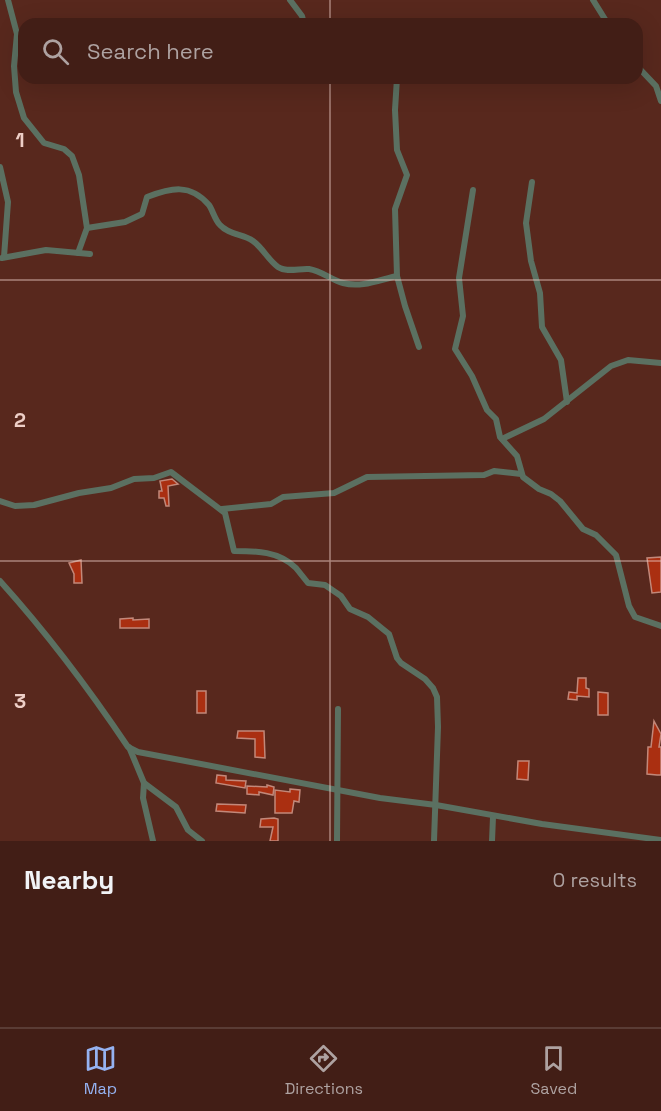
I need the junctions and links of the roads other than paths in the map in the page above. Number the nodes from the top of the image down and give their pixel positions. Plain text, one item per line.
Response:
1 (8, 0) edge
2 (290, 0) edge
3 (593, 0) edge
4 (303, 18) edge
5 (604, 18) edge
6 (643, 72) edge
7 (397, 84) edge
8 (661, 101) edge
9 (0, 167) edge
10 (532, 182) dead end
11 (472, 190) dead end
12 (87, 228) junction
13 (78, 253) junction
14 (90, 254) dead end
15 (2, 258) edge
16 (397, 276) junction
17 (420, 347) dead end
18 (661, 363) edge
19 (567, 402) junction
20 (502, 439) junction
21 (521, 474) junction
22 (0, 501) edge
23 (222, 509) junction
24 (0, 581) edge
25 (661, 626) edge
26 (338, 709) dead end
27 (128, 747) junction
28 (144, 783) junction
29 (336, 790) junction
30 (436, 805) junction
31 (494, 817) junction
32 (661, 840) edge
33 (153, 841) edge
34 (202, 841) edge
35 (337, 841) edge
36 (434, 841) edge
37 (492, 841) edge

1 - 12 street
2 - 4 street
3 - 5 street
6 - 8 street
7 - 16 street
9 - 15 street
10 - 19 street
11 - 20 street
12 - 13 street
12 - 16 street
13 - 14 street
13 - 15 street
16 - 17 street
18 - 19 street
19 - 20 street
20 - 21 street
21 - 23 street
21 - 25 street
22 - 23 street
23 - 30 street
24 - 27 street
26 - 29 street
27 - 28 street
27 - 29 street
28 - 33 street
28 - 34 street
29 - 30 street
29 - 35 street
30 - 31 street
30 - 36 street
31 - 32 street
31 - 37 street

